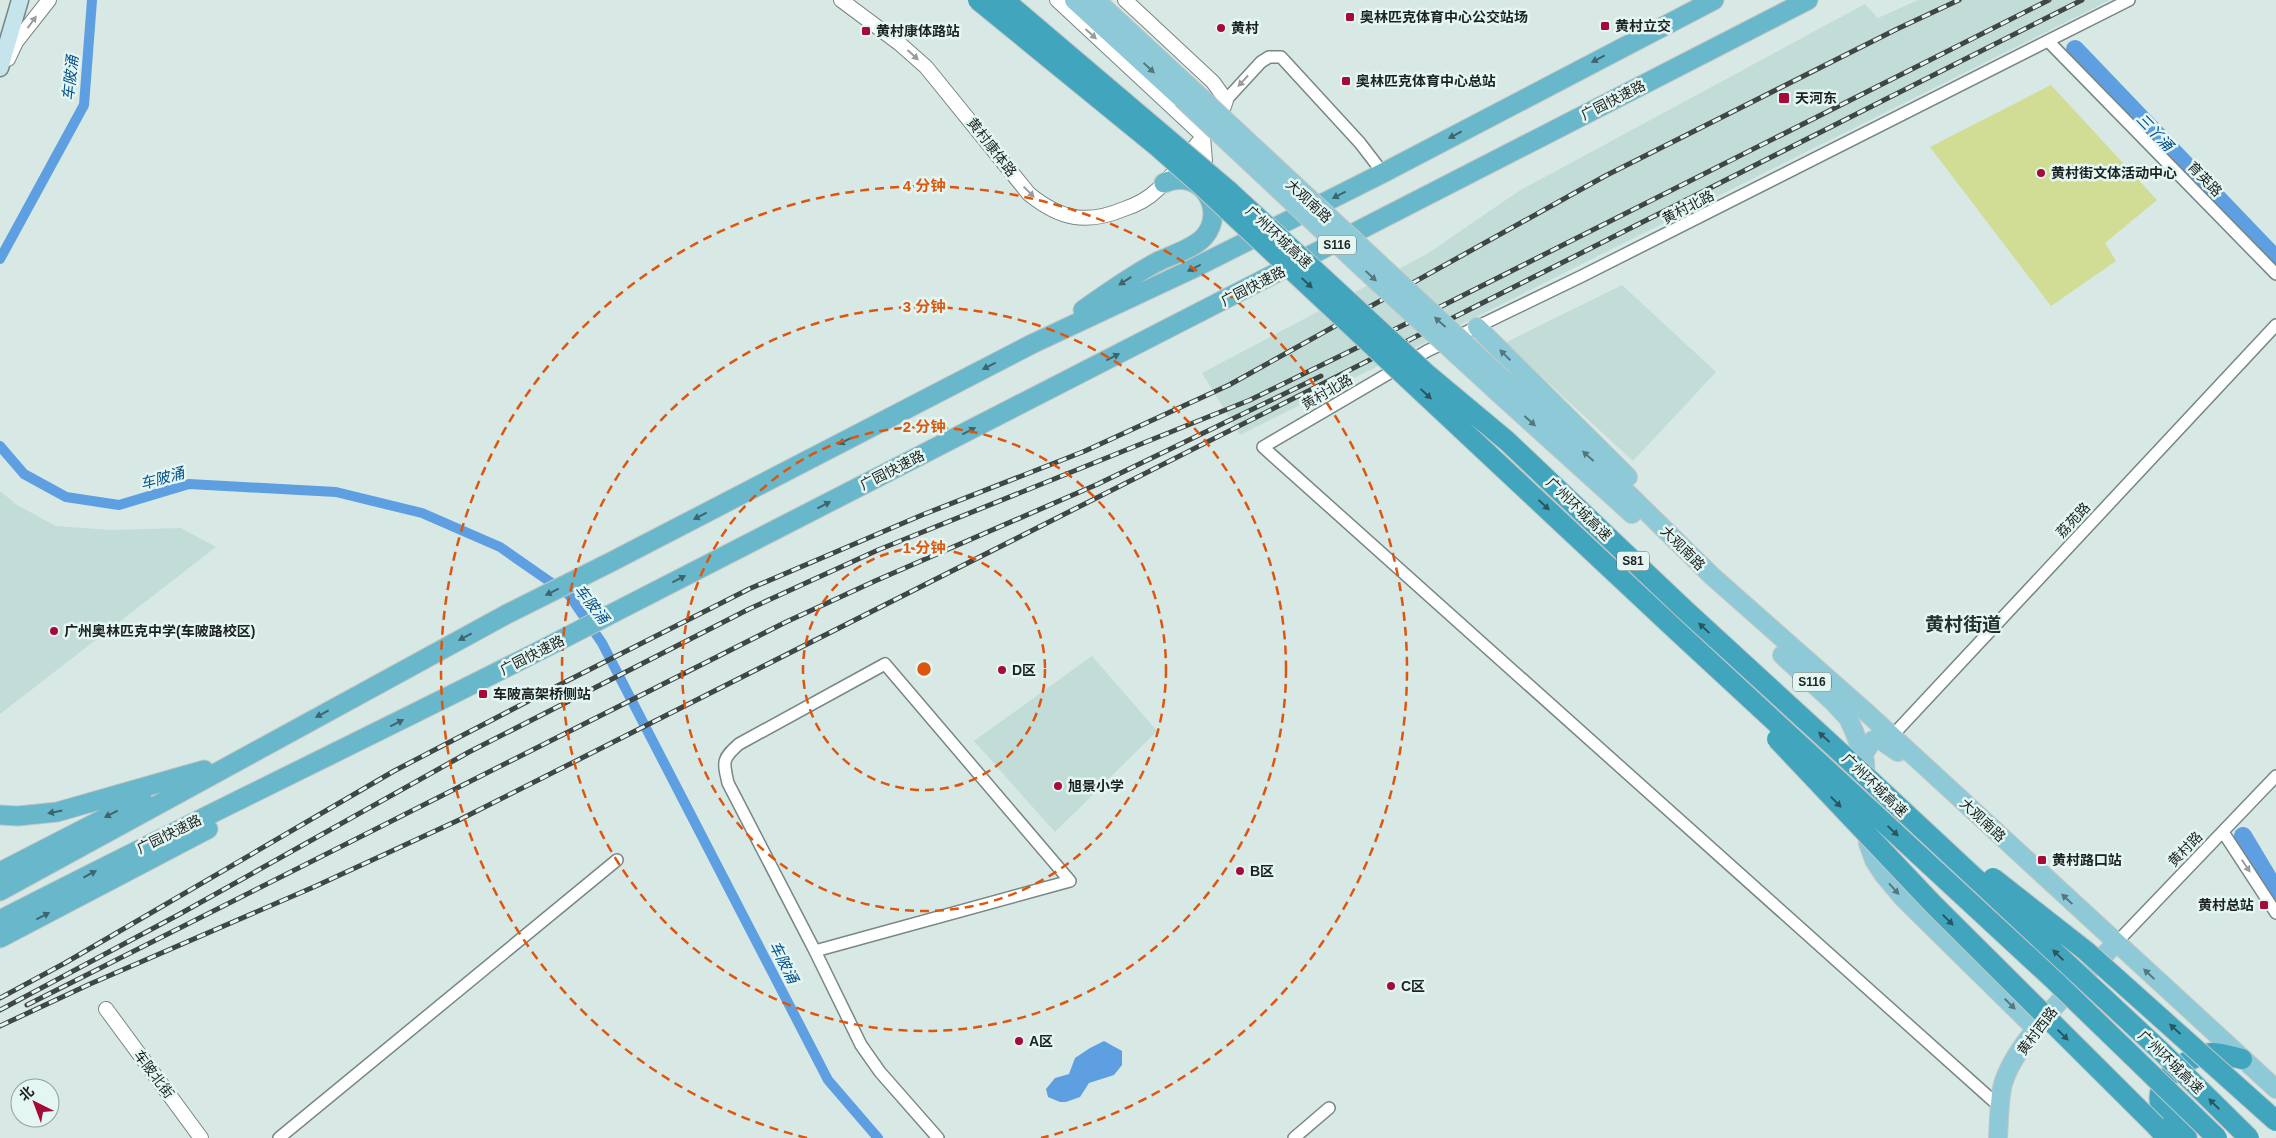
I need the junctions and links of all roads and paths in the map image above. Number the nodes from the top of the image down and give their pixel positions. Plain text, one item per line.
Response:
1 (20, 0) edge
2 (49, 0) edge
3 (966, 0) edge
4 (978, 0) edge
5 (1004, 0) edge
6 (1012, 0) edge
7 (1056, 0) edge
8 (1074, 0) edge
9 (1096, 0) edge
10 (1124, 0) edge
11 (1693, 0) edge
12 (1714, 0) edge
13 (1808, 0) edge
14 (2129, 0) edge
15 (851, 3) edge
16 (1642, 36) junction
17 (2049, 42) junction
18 (0, 68) edge
19 (0, 76) edge
20 (1187, 94) junction
21 (1226, 100) junction
22 (1146, 118) junction
23 (1203, 136) junction
24 (1383, 173) junction
25 (1164, 183) junction
26 (1204, 190) junction
27 (2276, 274) edge
28 (2276, 325) edge
29 (1477, 327) junction
30 (1032, 344) junction
31 (1498, 383) junction
32 (1769, 628) junction
33 (1710, 662) junction
34 (1892, 736) junction
35 (354, 745) junction
36 (1863, 755) junction
37 (236, 760) junction
38 (2276, 776) edge
39 (1888, 798) junction
40 (1960, 799) junction
41 (0, 815) edge
42 (2223, 832) junction
43 (616, 860) dead end
44 (0, 872) edge
45 (0, 890) edge
46 (2276, 913) edge
47 (0, 920) edge
48 (0, 938) edge
49 (2116, 943) junction
50 (815, 951) junction
51 (106, 1009) dead end
52 (2036, 1029) junction
53 (2242, 1059) junction
54 (2276, 1089) edge
55 (2000, 1107) junction
56 (1328, 1108) dead end
57 (2274, 1119) edge
58 (2161, 1132) edge
59 (201, 1138) edge
60 (279, 1138) edge
61 (938, 1138) edge
62 (1294, 1138) edge
63 (1998, 1138) edge
64 (2187, 1138) edge
65 (2217, 1138) edge
66 (2248, 1138) edge

1 - 18 main road
19 -> 2 street
3 - 26 highway, bridge
4 - 26 highway, 广州环城高速 / S81, bridge
5 - 22 highway, 广州环城高速 / S81, bridge
6 - 22 highway, bridge
7 -> 23 street
8 -> 20 main road, 大观南路 / S116
9 - 20 main road, 大观南路 / S116
10 - 21 street
11 - 16 street
12 - 16 highway
35 -> 13 highway, 广园快速路
14 - 17 street, 黄村北路
15 -> 25 street, 黄村康体路
16 -> 24 highway
17 - 27 street, 育英路
17 - 29 street, 黄村北路
20 - 31 main road, 大观南路 / S116, bridge
21 - 23 street, 黄村康体路
24 -> 21 street
39 -> 22 highway, 广州环城高速 / S81, bridge
23 - 25 street, 黄村康体路
23 - 26 street
24 -> 30 highway
25 - 26 highway
26 -> 30 highway
26 -> 33 highway, 广州环城高速 / S81, bridge
28 - 34 street, 荔苑路
32 -> 29 main road
29 - 55 street, 黄村北路
30 -> 37 highway
32 -> 31 main road, 大观南路 / S116
31 -> 36 main road, 大观南路 / S116
32 - 34 main road, 大观南路 / S116
33 -> 58 highway, bridge
33 -> 65 highway, 广州环城高速 / S81, bridge
34 - 40 main road, 大观南路 / S116
47 -> 35 highway, 广园快速路
48 -> 35 highway
36 - 40 main road
36 -> 52 main road, 大观南路 / S116
37 -> 41 highway
37 -> 44 highway
37 - 45 highway
38 - 42 street, 黄村路
57 -> 39 highway, bridge
66 -> 39 highway, 广州环城高速 / S81, bridge
49 -> 40 main road, 大观南路 / S116
42 -> 46 street
42 - 49 street, 黄村路
43 - 60 street
49 - 52 main road, 黄村西路
53 -> 49 main road, 大观南路
50 - 50 street
50 - 61 street
51 - 59 street, 车陂北街
52 - 55 main road, 黄村西路
53 - 54 main road, 大观南路
53 - 64 highway
55 - 63 main road, 黄村西路
56 - 62 street

